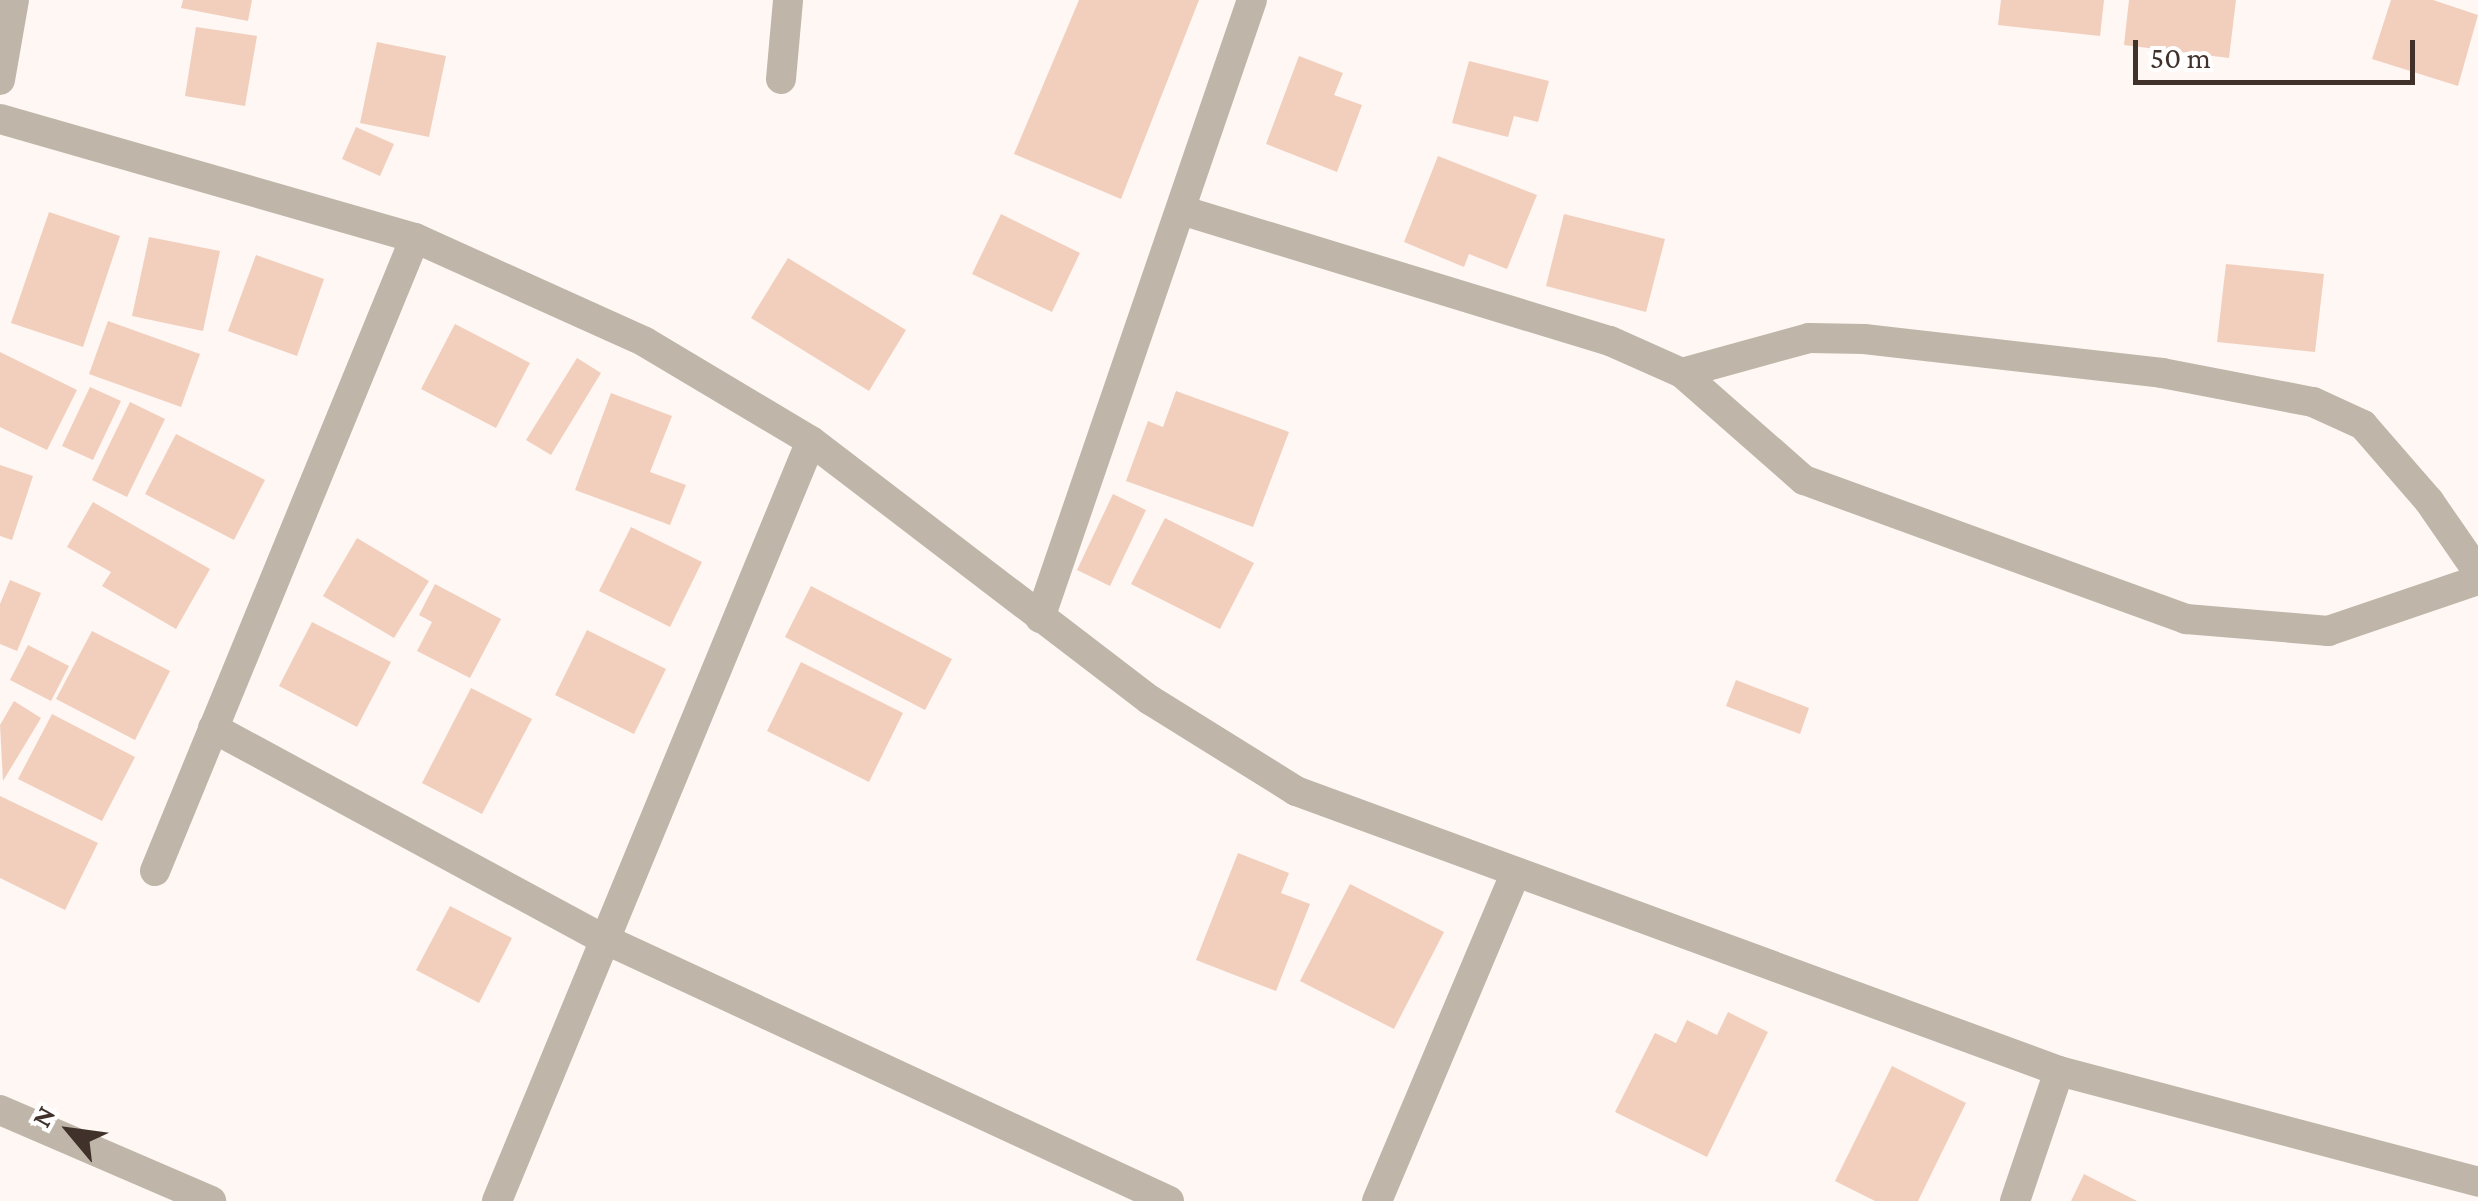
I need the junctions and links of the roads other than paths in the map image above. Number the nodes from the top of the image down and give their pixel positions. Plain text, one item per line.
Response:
1 (14, 0) edge
2 (788, 0) edge
3 (1252, 0) edge
4 (781, 79) dead end
5 (0, 80) edge
6 (0, 119) edge
7 (1181, 210) junction
8 (415, 238) junction
9 (1682, 374) junction
10 (812, 441) junction
11 (2478, 572) edge
12 (2478, 580) edge
13 (1040, 618) junction
14 (213, 728) junction
15 (155, 871) dead end
16 (1516, 872) junction
17 (602, 938) junction
18 (2059, 1071) junction
19 (0, 1110) edge
20 (2478, 1182) edge
21 (211, 1201) edge
22 (496, 1201) edge
23 (1169, 1201) edge
24 (1378, 1201) edge
25 (2016, 1201) edge

1 - 5 street
2 - 4 street
3 - 7 street
6 - 8 street
7 - 9 street
7 - 13 street
8 - 10 street
8 - 14 street
9 - 11 street
9 - 12 street
10 - 13 street
10 - 17 street
13 - 16 street
14 - 15 street
14 - 17 street
16 - 18 street
16 - 24 street
17 - 22 street
17 - 23 street
18 - 20 street
18 - 25 street
19 - 21 street

